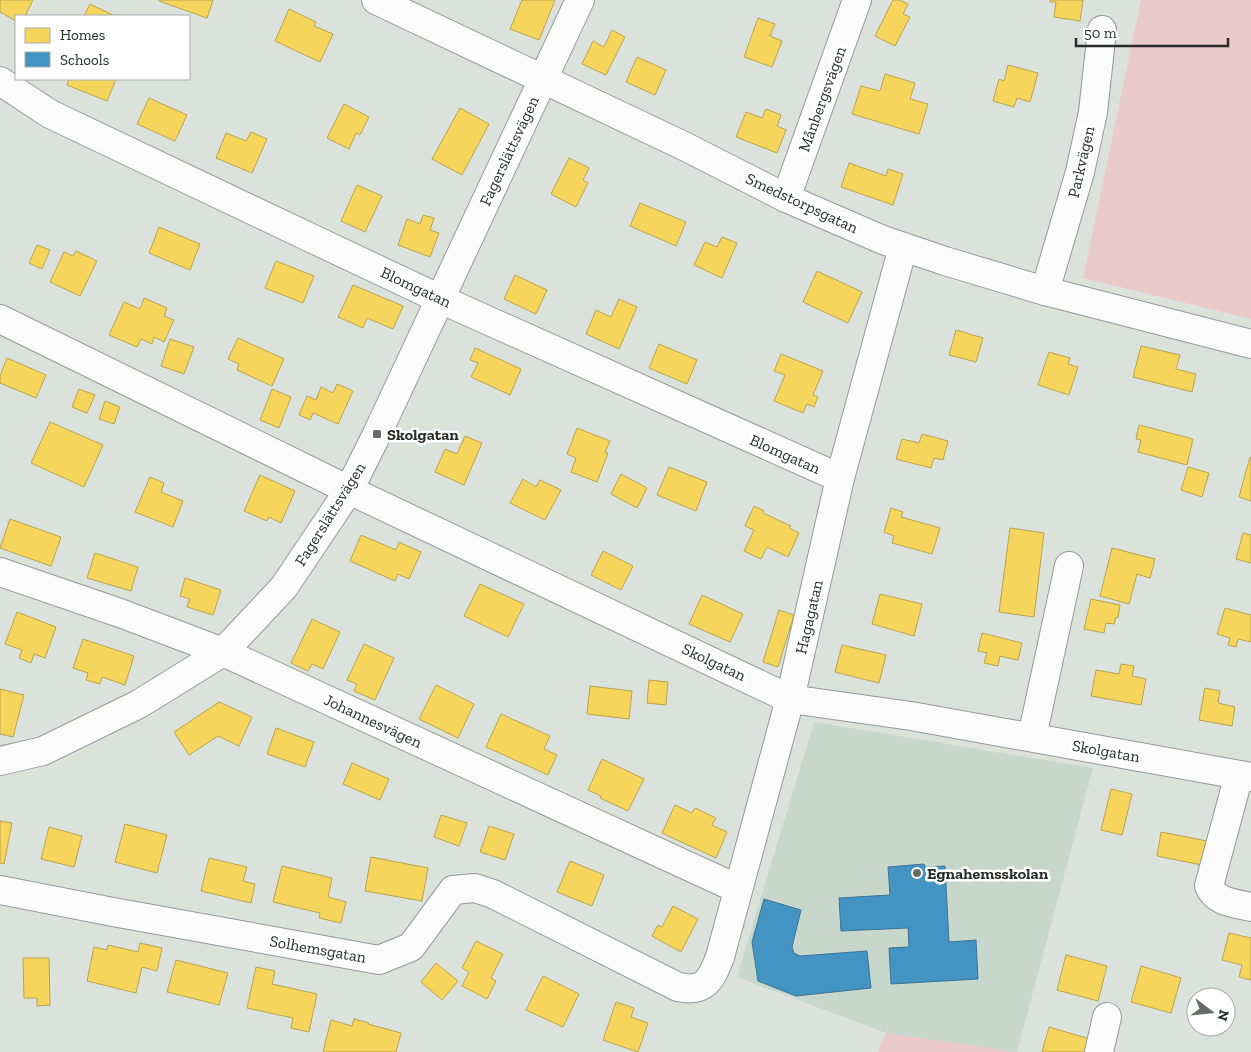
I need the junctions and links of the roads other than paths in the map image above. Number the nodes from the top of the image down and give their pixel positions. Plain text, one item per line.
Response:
1 (376, 0) edge
2 (580, 0) edge
3 (857, 0) edge
4 (1102, 30) dead end
5 (543, 78) junction
6 (0, 81) edge
7 (786, 198) junction
8 (903, 247) junction
9 (1045, 291) junction
10 (440, 299) junction
11 (0, 319) edge
12 (1251, 344) edge
13 (840, 478) junction
14 (349, 490) junction
15 (1069, 566) dead end
16 (0, 572) edge
17 (223, 652) junction
18 (790, 699) junction
19 (1032, 737) junction
20 (0, 761) edge
21 (1248, 777) edge
22 (738, 889) junction
23 (0, 890) edge
24 (1251, 907) edge
25 (706, 984) joint
26 (1108, 1017) dead end
27 (1098, 1052) edge

1 - 5 street, Smedstorpsgatan
2 - 5 street, Fagerslättsvägen
3 - 7 street, Månbergsvägen
4 - 9 street, Parkvägen
5 - 7 street, Smedstorpsgatan
5 - 10 street, Fagerslättsvägen
6 - 10 street, Blomgatan
7 - 8 street, Smedstorpsgatan
8 - 9 street, Smedstorpsgatan
8 - 13 street, Hagagatan
9 - 12 street, Smedstorpsgatan
10 - 13 street, Blomgatan
10 - 14 street, Fagerslättsvägen
11 - 14 street, Skolgatan
13 - 18 street, Hagagatan
14 - 17 street, Fagerslättsvägen
14 - 18 street, Skolgatan
15 - 19 street
16 - 17 street, Johannesvägen
17 - 20 street, Fagerslättsvägen
17 - 22 street, Johannesvägen
18 - 19 street, Skolgatan
18 - 22 street, Hagagatan
19 - 21 street, Skolgatan
21 - 24 street
22 - 25 street, Hagagatan
23 - 25 street, Solhemsgatan
26 - 27 street

